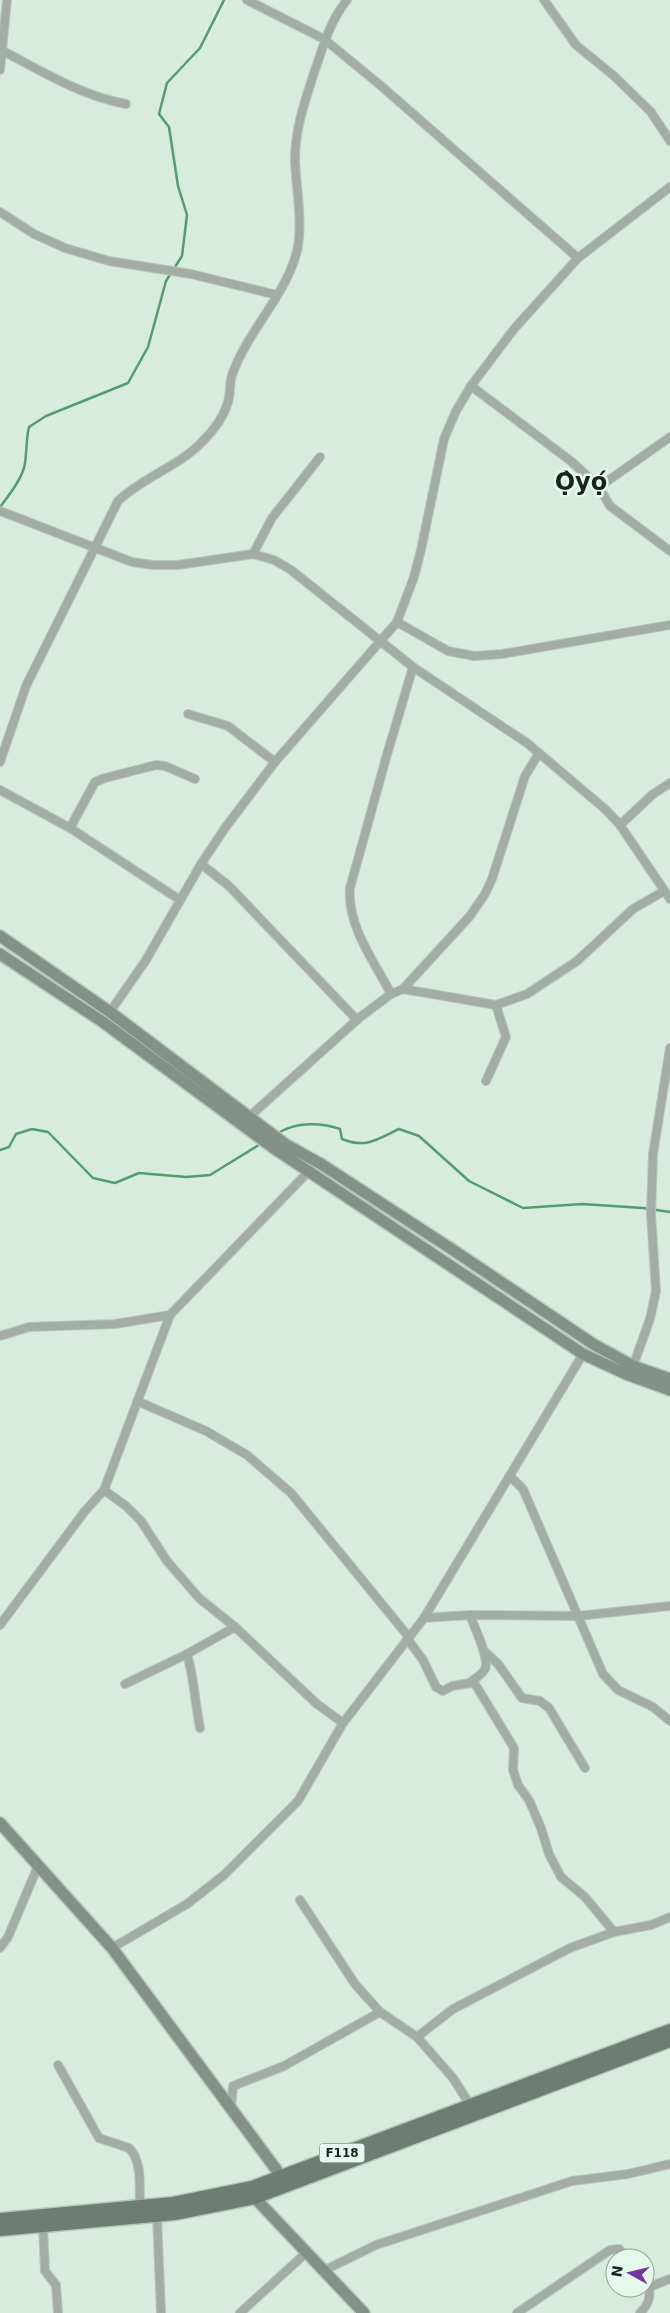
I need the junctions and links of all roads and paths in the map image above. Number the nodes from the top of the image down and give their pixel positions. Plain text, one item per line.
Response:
1 (7, 0) edge
2 (247, 0) edge
3 (347, 0) edge
4 (544, 0) edge
5 (324, 39) junction
6 (3, 51) junction
7 (0, 70) edge
8 (126, 104) dead end
9 (670, 141) edge
10 (670, 187) edge
11 (0, 212) edge
12 (578, 258) junction
13 (277, 296) junction
14 (471, 386) junction
15 (670, 437) edge
16 (320, 458) dead end
17 (600, 487) junction
18 (0, 511) edge
19 (94, 549) junction
20 (670, 552) edge
21 (253, 554) junction
22 (397, 622) junction
23 (670, 624) edge
24 (379, 640) junction
25 (413, 667) junction
26 (188, 714) dead end
27 (539, 753) junction
28 (0, 762) edge
29 (275, 762) junction
30 (195, 779) dead end
31 (670, 783) edge
32 (0, 790) edge
33 (620, 825) junction
34 (70, 828) junction
35 (201, 864) junction
36 (664, 891) junction
37 (670, 899) edge
38 (180, 900) junction
39 (0, 936) edge
40 (0, 954) edge
41 (402, 989) junction
42 (391, 994) junction
43 (496, 1005) junction
44 (110, 1012) junction
45 (356, 1020) junction
46 (670, 1048) edge
47 (486, 1081) dead end
48 (209, 1092) junction
49 (250, 1116) junction
50 (259, 1129) junction
51 (280, 1146) junction
52 (310, 1170) junction
53 (452, 1250) junction
54 (445, 1260) junction
55 (170, 1315) junction
56 (0, 1336) edge
57 (583, 1354) junction
58 (634, 1366) junction
59 (670, 1378) edge
60 (670, 1390) edge
61 (137, 1402) junction
62 (510, 1476) junction
63 (104, 1490) junction
64 (670, 1606) edge
65 (470, 1615) junction
66 (578, 1616) junction
67 (424, 1618) junction
68 (0, 1625) edge
69 (235, 1627) junction
70 (408, 1636) junction
71 (484, 1651) junction
72 (187, 1654) junction
73 (470, 1683) junction
74 (125, 1684) dead end
75 (670, 1721) edge
76 (343, 1723) junction
77 (200, 1728) dead end
78 (585, 1768) dead end
79 (0, 1823) edge
80 (38, 1866) junction
81 (300, 1900) dead end
82 (670, 1917) edge
83 (614, 1932) junction
84 (0, 1948) edge
85 (112, 1948) junction
86 (380, 2012) junction
87 (670, 2030) edge
88 (417, 2037) junction
89 (670, 2042) edge
90 (58, 2065) dead end
91 (470, 2105) junction
92 (231, 2108) junction
93 (670, 2164) edge
94 (281, 2176) junction
95 (255, 2198) junction
96 (140, 2206) junction
97 (157, 2216) junction
98 (0, 2218) edge
99 (43, 2226) junction
100 (0, 2230) edge
101 (306, 2253) junction
102 (605, 2253) edge
103 (325, 2270) junction
104 (670, 2279) edge
105 (655, 2282) edge
106 (648, 2298) edge
107 (58, 2313) edge
108 (161, 2313) edge
109 (240, 2313) edge
110 (364, 2313) edge
111 (518, 2313) edge
112 (640, 2313) edge

1 - 6 street
2 - 5 street
3 - 5 street
4 - 9 street
5 - 12 street
5 - 13 street
6 - 7 street
6 - 8 street
10 - 12 street
11 - 13 street
12 - 14 street
13 - 19 street
14 - 17 street
14 - 22 street
15 - 17 street
16 - 21 street
17 - 20 street
18 - 19 street
19 - 21 street
19 - 28 street
21 - 24 street
22 - 23 street
22 - 24 street
24 - 25 street
24 - 29 street
25 - 27 street
25 - 42 street
26 - 29 street
27 - 33 street
27 - 41 street
29 - 35 street
30 - 34 street
31 - 33 street
32 - 34 street
33 - 36 street
34 - 38 street
35 - 38 street
35 - 45 street
36 - 37 street
36 - 43 street
38 - 44 street
39 - 44 main road
40 - 48 main road
41 - 42 street
41 - 43 street
42 - 45 street
43 - 47 street
44 - 48 main road
45 - 49 street
46 - 58 street
48 - 49 main road
48 - 50 main road
49 - 50 main road
50 - 51 main road
51 - 52 main road
51 - 53 main road
52 - 54 main road
52 - 55 street
53 - 54 main road
53 - 58 main road
54 - 57 main road
55 - 56 street
55 - 61 street
57 - 60 main road
57 - 62 street
58 - 59 main road
61 - 63 street
61 - 70 street
62 - 66 street
62 - 67 street
63 - 68 street
63 - 69 street
64 - 66 street
65 - 66 street
65 - 67 street
65 - 71 street
66 - 75 street
67 - 70 street
69 - 72 street
69 - 76 street
70 - 73 street
70 - 76 street
71 - 73 street
71 - 78 street
72 - 74 street
72 - 77 street
73 - 83 street
76 - 85 street
79 - 80 main road
80 - 84 street
80 - 85 main road
81 - 86 street
82 - 83 street
83 - 88 street
85 - 92 main road
86 - 88 street
86 - 92 street
87 - 91 main road, F118
88 - 91 street
89 - 95 main road, F118
90 - 96 street
91 - 94 main road, F118
92 - 94 main road
93 - 103 street
94 - 96 main road, F118
95 - 97 main road, F118
95 - 101 main road
96 - 98 main road, F118
97 - 99 main road, F118
97 - 108 street
99 - 100 main road, F118
99 - 107 street
101 - 103 main road
101 - 109 street
102 - 111 street
103 - 110 main road
104 - 105 street
106 - 112 street

